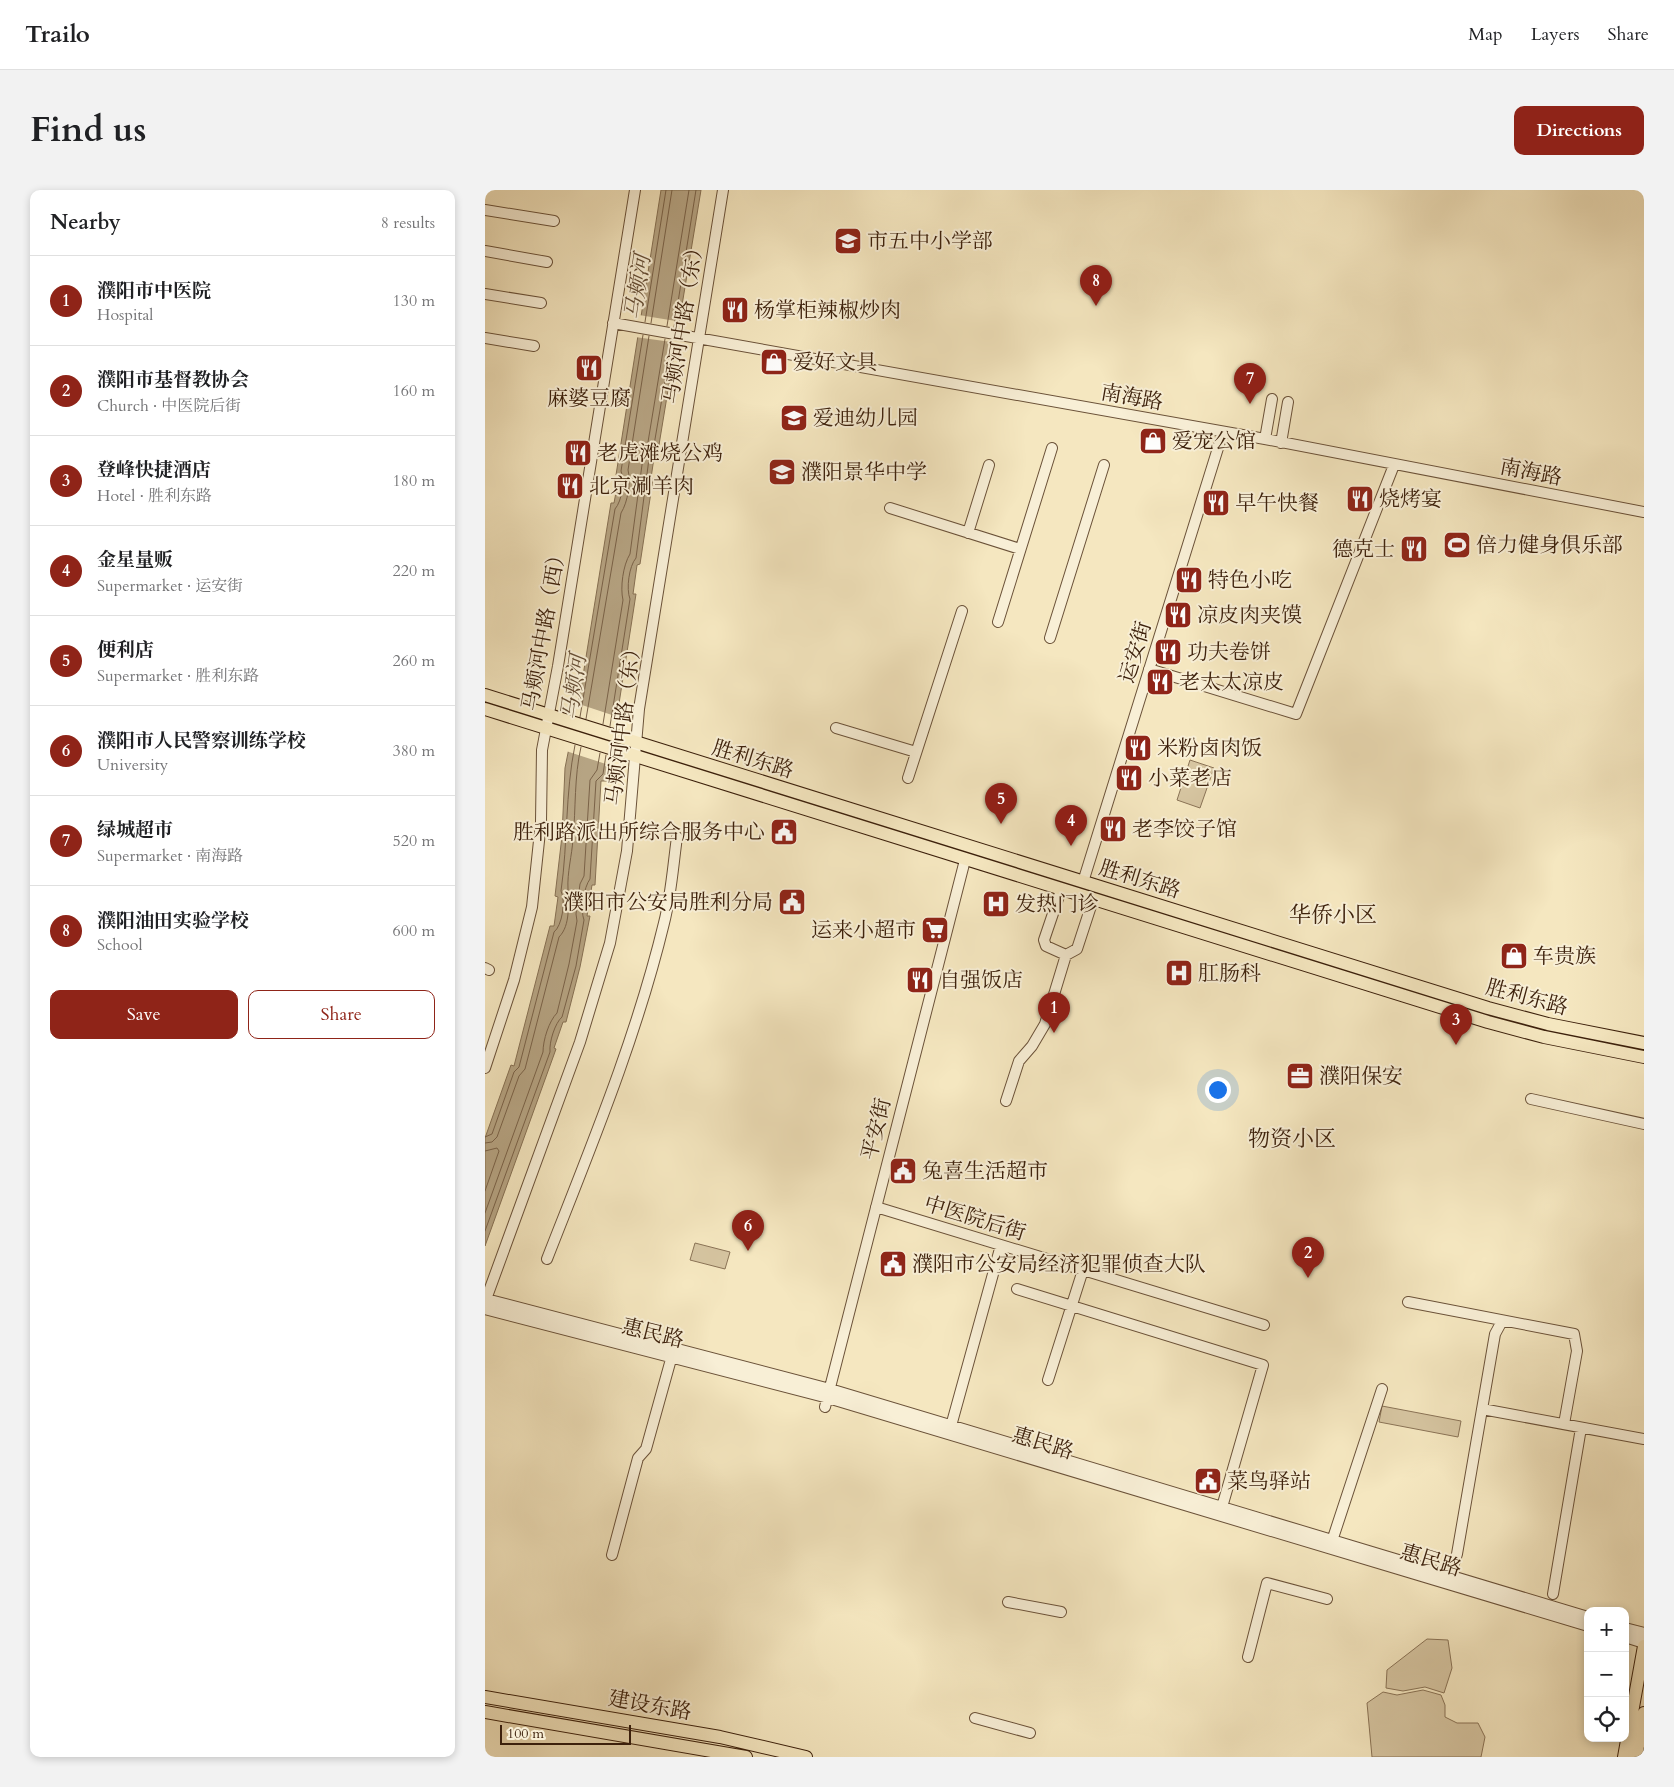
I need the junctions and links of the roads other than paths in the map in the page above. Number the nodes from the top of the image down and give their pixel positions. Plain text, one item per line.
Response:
1 (635, 190) edge
2 (723, 190) edge
3 (485, 210) edge
4 (554, 221) dead end
5 (485, 252) edge
6 (547, 262) dead end
7 (485, 294) edge
8 (541, 303) dead end
9 (613, 323) junction
10 (699, 336) junction
11 (485, 338) edge
12 (534, 346) dead end
13 (1272, 399) dead end
14 (1288, 402) dead end
15 (1223, 432) junction
16 (1265, 439) junction
17 (1281, 443) junction
18 (1052, 448) dead end
19 (989, 465) dead end
20 (1104, 465) dead end
21 (1394, 465) junction
22 (890, 508) dead end
23 (1644, 512) edge
24 (968, 533) junction
25 (1021, 549) junction
26 (962, 611) dead end
27 (998, 622) dead end
28 (1049, 638) dead end
29 (1149, 669) junction
30 (485, 695) edge
31 (485, 709) edge
32 (552, 716) junction
33 (836, 728) dead end
34 (550, 730) junction
35 (637, 744) junction
36 (916, 752) junction
37 (636, 757) junction
38 (908, 778) dead end
39 (677, 837) dead end
40 (965, 860) junction
41 (1083, 882) junction
42 (1061, 890) junction
43 (1093, 900) junction
44 (1066, 955) junction
45 (1644, 1043) edge
46 (1644, 1057) edge
47 (485, 1068) edge
48 (1531, 1099) dead end
49 (1006, 1101) dead end
50 (1644, 1124) edge
51 (876, 1207) junction
52 (1001, 1245) junction
53 (547, 1259) dead end
54 (1083, 1270) junction
55 (1017, 1289) dead end
56 (485, 1302) edge
57 (1408, 1302) dead end
58 (1072, 1306) junction
59 (1506, 1321) junction
60 (1264, 1325) dead end
61 (673, 1353) junction
62 (1049, 1380) dead end
63 (1382, 1389) dead end
64 (828, 1398) junction
65 (1482, 1409) junction
66 (1564, 1424) junction
67 (951, 1426) junction
68 (1581, 1428) junction
69 (1644, 1439) edge
70 (1222, 1507) junction
71 (1332, 1541) junction
72 (612, 1556) dead end
73 (1450, 1576) junction
74 (1553, 1594) dead end
75 (1327, 1599) dead end
76 (1008, 1602) dead end
77 (1061, 1612) dead end
78 (1584, 1616) edge
79 (1584, 1625) edge
80 (1629, 1629) edge
81 (1644, 1633) edge
82 (1629, 1638) edge
83 (1644, 1644) edge
84 (1248, 1657) dead end
85 (485, 1697) edge
86 (485, 1712) edge
87 (1644, 1713) edge
88 (975, 1718) dead end
89 (1030, 1732) dead end
90 (746, 1757) edge
91 (806, 1757) edge
92 (1624, 1757) edge
93 (1636, 1757) edge

1 - 9 street, 马颊河中路（西）
2 - 10 street, 马颊河中路（东）
3 - 4 street
5 - 6 street
7 - 8 street
9 - 10 street, 南海路
9 - 32 street, 马颊河中路（西）
10 - 15 street, 南海路
10 - 35 street, 马颊河中路（东）
11 - 12 street
13 - 16 street
14 - 17 street
15 - 16 street, 南海路
15 - 29 street, 运安街
16 - 17 street, 南海路
17 - 21 street, 南海路
18 - 25 street
19 - 24 street
20 - 28 street
21 - 23 street, 南海路
21 - 29 street
22 - 24 street
24 - 25 street
25 - 27 street
26 - 36 street
29 - 41 street, 运安街
30 - 32 main road, 胜利东路
31 - 34 main road, 胜利东路
32 - 34 street, 马颊河中路（西）
32 - 35 main road, 胜利东路
33 - 36 street
34 - 37 main road, 胜利东路
34 - 47 street, 马颊河中路（西）
35 - 37 street, 马颊河中路（东）
35 - 41 main road, 胜利东路
36 - 38 street
37 - 40 main road, 胜利东路
37 - 56 street, 马颊河中路（东）
39 - 53 street
40 - 42 main road, 胜利东路
40 - 51 street, 平安街
41 - 45 main road, 胜利东路
42 - 43 main road, 胜利东路
42 - 44 street
43 - 44 street
43 - 46 main road, 胜利东路
44 - 49 street
48 - 50 street
51 - 52 street, 中医院后街
51 - 64 street, 平安街
52 - 54 street, 中医院后街
52 - 67 street
54 - 58 street
54 - 60 street, 中医院后街
55 - 58 street
56 - 61 street, 惠民路
57 - 59 street
58 - 62 street
58 - 70 street
59 - 65 street
59 - 66 street
61 - 64 street, 惠民路
61 - 72 street
63 - 71 street
64 - 67 street, 惠民路
64 - 79 street, 惠民路
65 - 66 street
65 - 73 street
66 - 68 street
67 - 70 street, 惠民路
68 - 69 street
68 - 74 street
70 - 71 street, 惠民路
71 - 73 street, 惠民路
73 - 78 street, 惠民路
75 - 84 street
76 - 77 street
80 - 81 street
82 - 83 street
83 - 92 main road
85 - 91 main road, 建设东路
86 - 90 main road, 建设东路
87 - 93 main road
88 - 89 street

